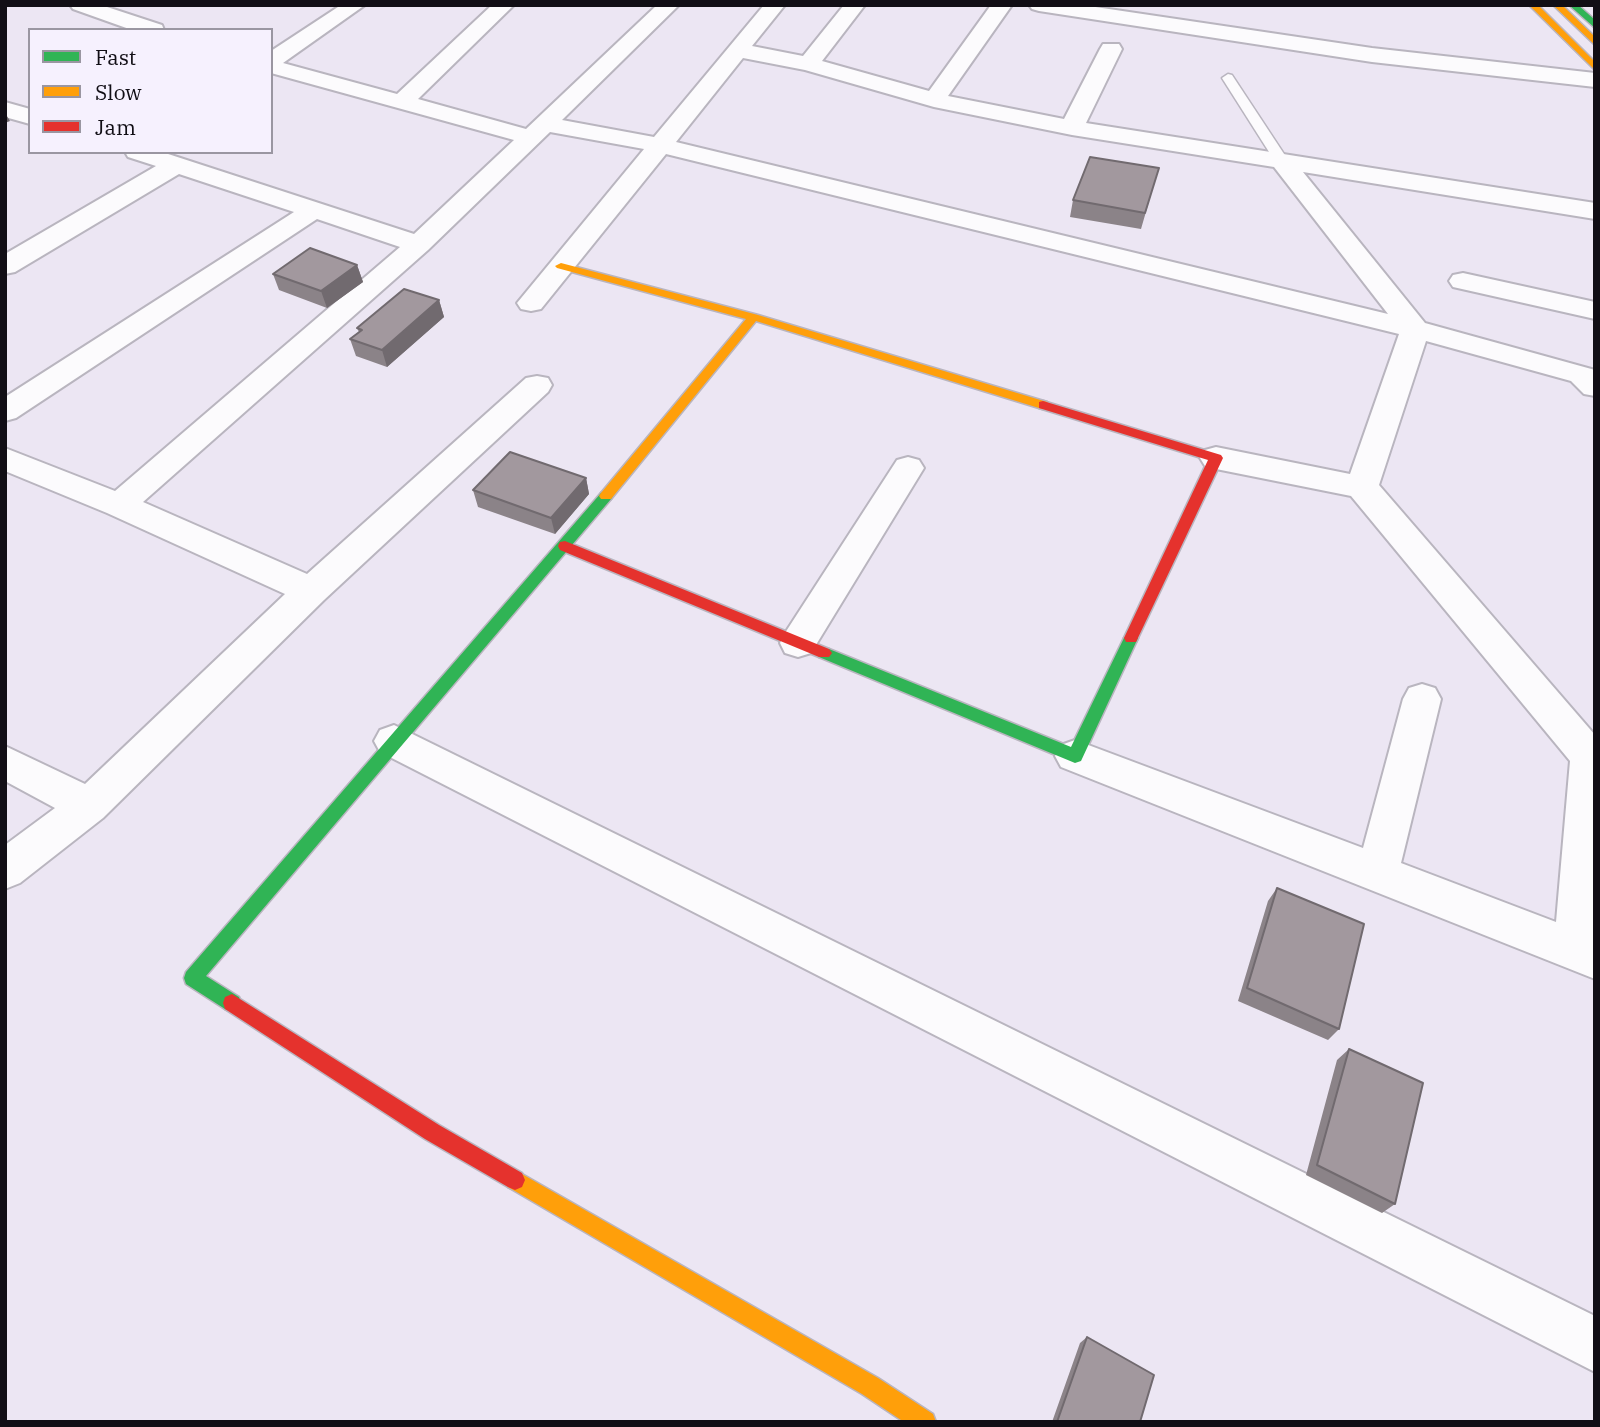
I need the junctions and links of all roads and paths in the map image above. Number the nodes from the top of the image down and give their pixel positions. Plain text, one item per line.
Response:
1 (80, 5) edge
2 (355, 5) edge
3 (504, 5) edge
4 (669, 5) edge
5 (775, 5) edge
6 (855, 5) edge
7 (1002, 5) edge
8 (1039, 5) edge
9 (1533, 5) edge
10 (1557, 5) edge
11 (1573, 5) edge
12 (1180, 16) edge
13 (1595, 25) edge
14 (148, 28) edge
15 (1595, 42) edge
16 (1111, 49) dead end
17 (737, 50) junction
18 (273, 63) edge
19 (808, 64) junction
20 (273, 65) edge
21 (1595, 67) edge
22 (1227, 78) dead end
23 (1595, 80) edge
24 (934, 100) junction
25 (401, 103) junction
26 (5, 109) edge
27 (28, 116) edge
28 (1072, 128) junction
29 (539, 131) junction
30 (659, 145) junction
31 (142, 154) edge
32 (1283, 163) junction
33 (176, 165) junction
34 (314, 210) junction
35 (1595, 211) edge
36 (419, 244) junction
37 (11, 256) edge
38 (561, 266) junction
39 (1463, 281) dead end
40 (531, 303) dead end
41 (1595, 311) edge
42 (754, 317) junction
43 (1415, 329) junction
44 (537, 385) dead end
45 (1595, 387) edge
46 (5, 411) edge
47 (1216, 458) junction
48 (5, 459) edge
49 (908, 468) dead end
50 (1362, 487) junction
51 (119, 505) junction
52 (565, 547) junction
53 (311, 591) junction
54 (798, 643) junction
55 (1422, 699) dead end
56 (394, 741) junction
57 (1076, 756) junction
58 (5, 762) edge
59 (89, 806) junction
60 (5, 870) edge
61 (1377, 874) junction
62 (1585, 954) edge
63 (1595, 1345) edge
64 (925, 1422) edge

1 - 14 street
2 - 18 street
3 - 25 street
4 - 29 street
5 - 17 street
6 - 19 street
7 - 24 street
8 - 12 street
9 - 21 main road
10 - 15 main road
11 - 13 main road
12 - 23 street
16 - 28 street
17 - 19 street
17 - 30 street
19 - 24 street
20 - 25 street
22 - 32 lane
24 - 28 street
25 - 29 street
26 - 27 street
28 - 32 street
29 - 30 street
29 - 36 street
30 - 38 street
30 - 43 street
31 - 33 street
32 - 35 street
32 - 43 street
33 - 34 street
33 - 37 street
34 - 36 street
34 - 46 street
36 - 51 street
38 - 40 street
38 - 42 main road
39 - 41 street
42 - 47 main road
42 - 52 main road
43 - 45 street
43 - 50 street
44 - 53 street
47 - 50 street
47 - 57 main road
48 - 51 street
49 - 54 street
50 - 62 street
51 - 53 street
52 - 54 main road
52 - 56 main road
53 - 59 street
54 - 57 main road
55 - 61 street
56 - 63 street
56 - 64 main road
57 - 61 street
58 - 59 street
59 - 60 street
61 - 62 street

